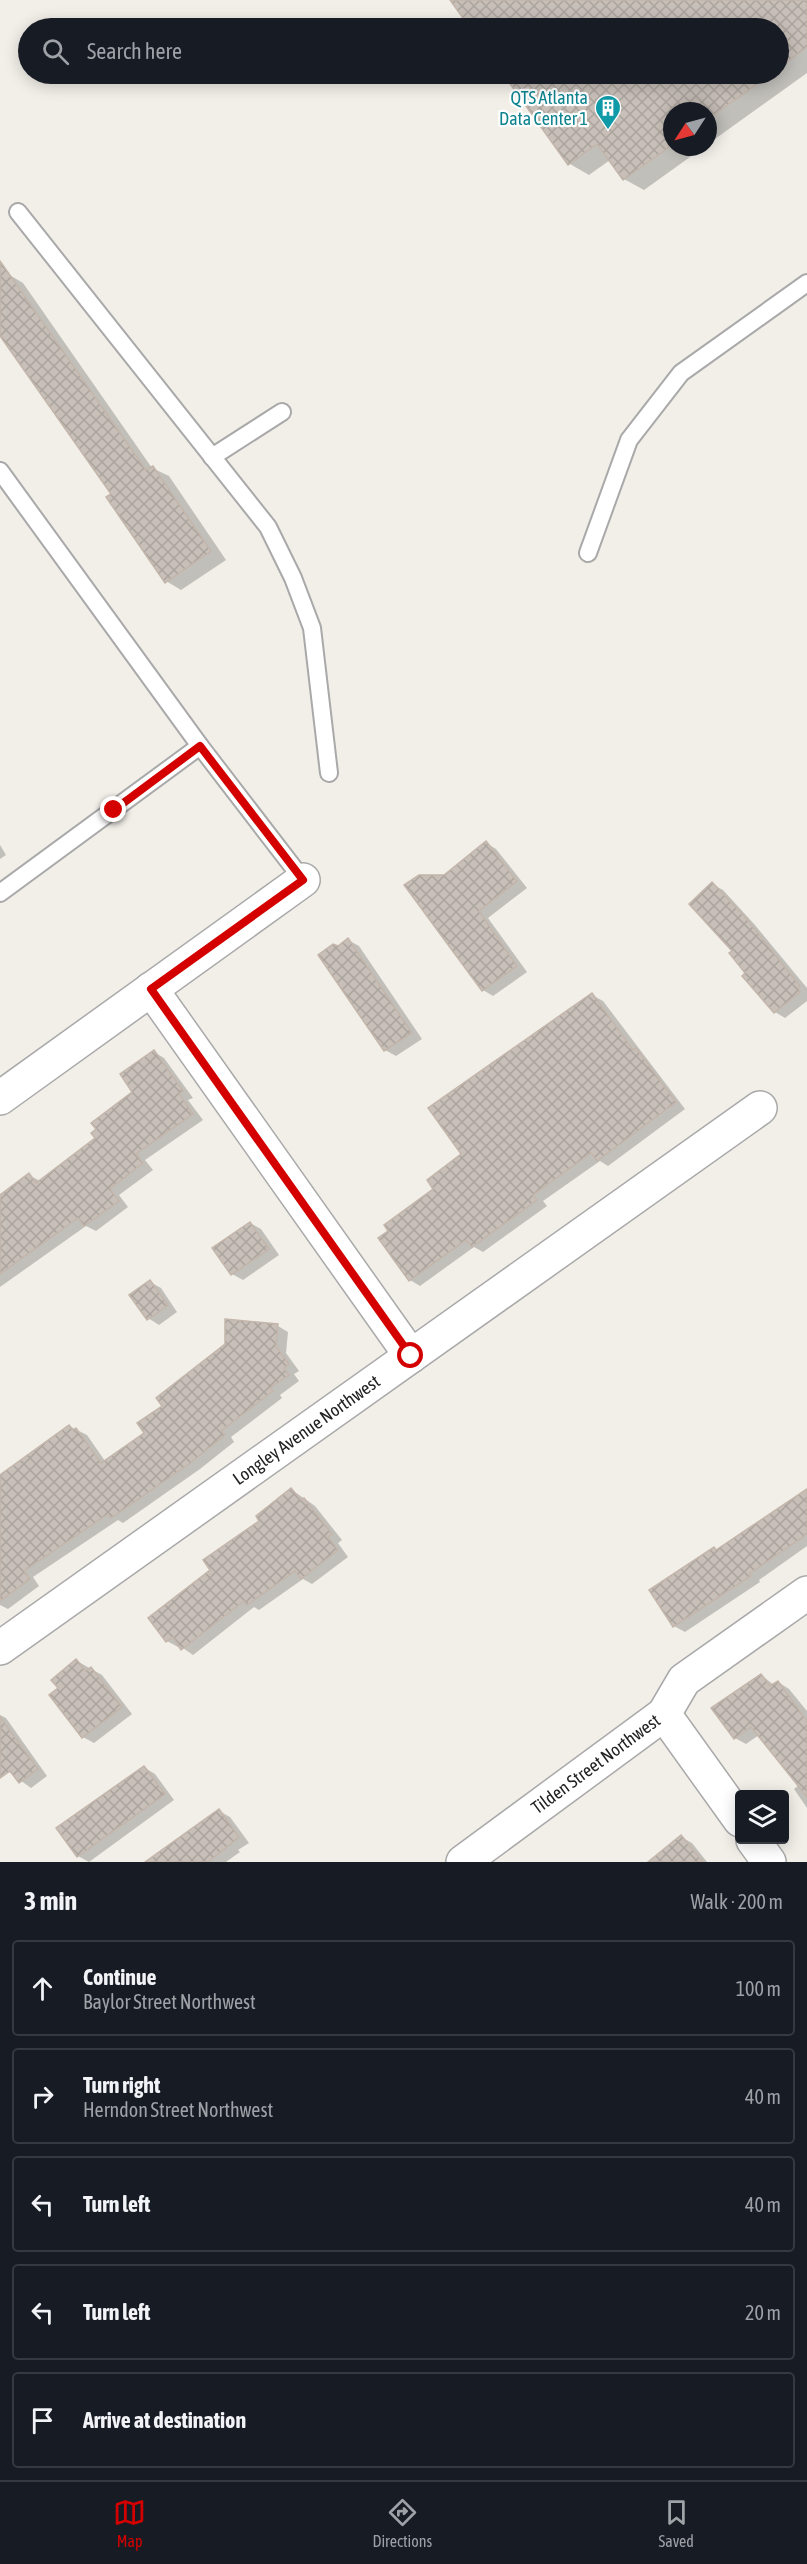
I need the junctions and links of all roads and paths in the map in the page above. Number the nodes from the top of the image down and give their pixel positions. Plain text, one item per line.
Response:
1 (18, 212) dead end
2 (807, 282) edge
3 (282, 412) dead end
4 (212, 457) junction
5 (0, 471) edge
6 (588, 554) dead end
7 (200, 746) junction
8 (329, 773) dead end
9 (303, 880) joint
10 (0, 893) edge
11 (151, 989) junction
12 (0, 1098) edge
13 (760, 1108) dead end
14 (411, 1356) junction
15 (807, 1593) edge
16 (0, 1648) edge
17 (664, 1714) junction
18 (735, 1813) edge
19 (756, 1844) edge
20 (463, 1862) edge
21 (769, 1862) edge

1 - 4 lane
2 - 6 lane
3 - 4 lane
4 - 8 lane
5 - 7 lane
7 - 9 lane
7 - 10 lane
9 - 11 street
11 - 12 street
11 - 14 street
13 - 14 street, Longley Avenue Northwest
14 - 16 street, Longley Avenue Northwest
15 - 17 street, Tilden Street Northwest
17 - 18 street
17 - 20 street, Tilden Street Northwest
19 - 21 street

